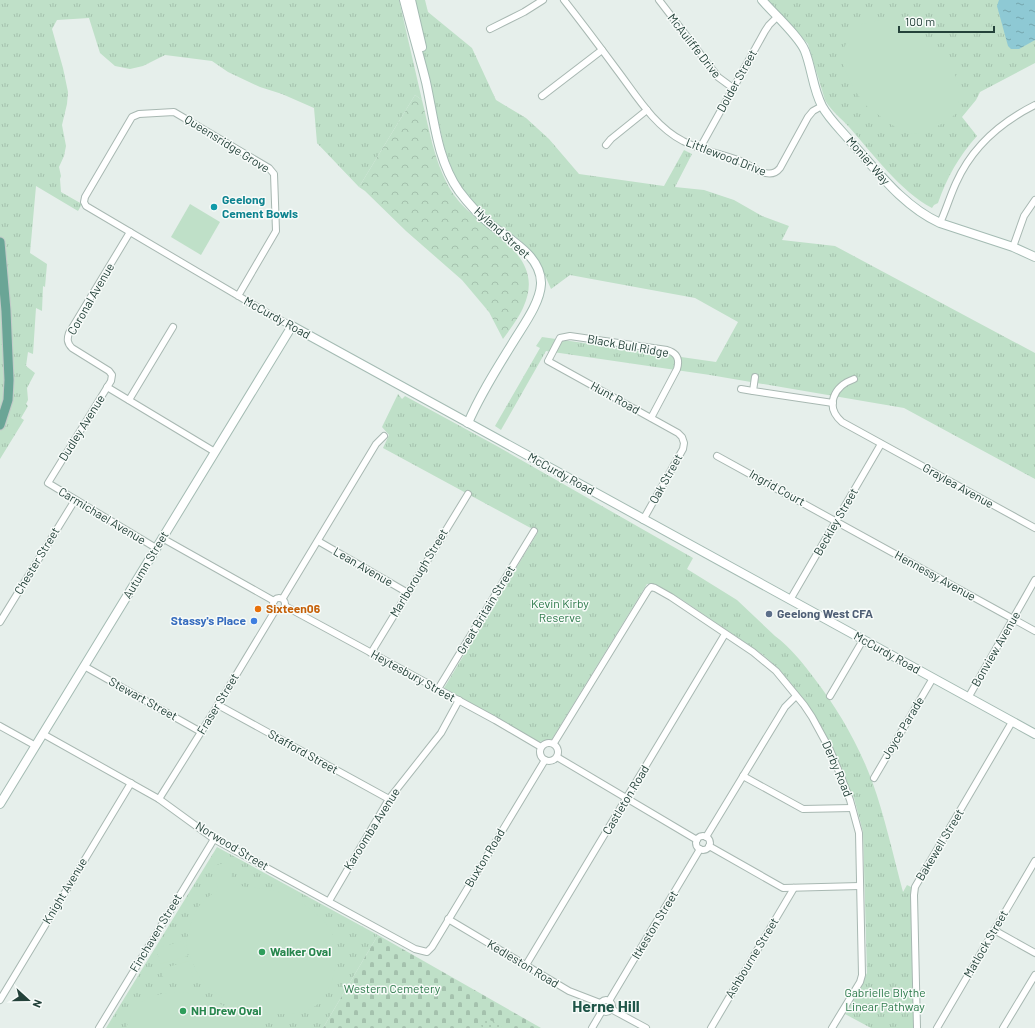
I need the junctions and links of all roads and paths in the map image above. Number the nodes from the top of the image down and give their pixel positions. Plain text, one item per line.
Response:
1 (404, 0) edge
2 (407, 0) edge
3 (411, 0) edge
4 (543, 0) edge
5 (564, 0) edge
6 (659, 0) edge
7 (762, 0) edge
8 (777, 17) junction
9 (490, 29) dead end
10 (414, 39) junction
11 (602, 50) junction
12 (426, 81) junction
13 (733, 88) junction
14 (542, 96) dead end
15 (1035, 105) edge
16 (822, 106) junction
17 (647, 110) junction
18 (606, 145) dead end
19 (700, 148) junction
20 (1035, 200) edge
21 (89, 209) joint
22 (940, 223) junction
23 (130, 232) junction
24 (0, 242) edge
25 (1013, 247) junction
26 (1035, 256) edge
27 (238, 296) junction
28 (292, 326) junction
29 (173, 327) dead end
30 (548, 361) joint
31 (110, 371) joint
32 (755, 377) dead end
33 (854, 379) dead end
34 (107, 386) junction
35 (741, 389) dead end
36 (753, 390) junction
37 (129, 400) junction
38 (833, 403) junction
39 (651, 418) junction
40 (468, 423) junction
41 (0, 425) edge
42 (384, 436) dead end
43 (682, 437) joint
44 (881, 444) junction
45 (215, 452) junction
46 (717, 456) dead end
47 (48, 483) joint
48 (468, 494) dead end
49 (75, 500) junction
50 (643, 520) junction
51 (836, 521) junction
52 (1035, 528) edge
53 (534, 532) dead end
54 (162, 538) junction
55 (318, 541) junction
56 (156, 548) junction
57 (1035, 580) edge
58 (408, 593) junction
59 (282, 598) junction
60 (790, 600) junction
61 (274, 601) junction
62 (285, 606) junction
63 (276, 609) junction
64 (1014, 619) junction
65 (0, 622) edge
66 (1035, 631) edge
67 (725, 634) junction
68 (864, 640) junction
69 (371, 653) junction
70 (84, 666) junction
71 (933, 678) junction
72 (438, 689) junction
73 (796, 696) junction
74 (830, 696) dead end
75 (968, 698) junction
76 (459, 700) junction
77 (218, 705) junction
78 (1012, 722) junction
79 (0, 726) edge
80 (201, 732) junction
81 (43, 734) junction
82 (1035, 734) edge
83 (554, 743) junction
84 (36, 746) junction
85 (541, 747) junction
86 (557, 757) junction
87 (545, 760) junction
88 (743, 776) junction
89 (874, 778) dead end
90 (131, 783) junction
91 (627, 798) junction
92 (159, 799) junction
93 (389, 799) junction
94 (0, 804) edge
95 (852, 808) junction
96 (706, 837) junction
97 (214, 838) junction
98 (697, 840) junction
99 (709, 846) junction
100 (700, 849) junction
101 (1035, 860) edge
102 (860, 886) junction
103 (794, 888) junction
104 (329, 901) junction
105 (448, 919) junction
106 (994, 930) junction
107 (423, 952) joint
108 (1035, 954) edge
109 (526, 965) junction
110 (1035, 974) edge
111 (0, 1000) edge
112 (609, 1001) junction
113 (600, 1003) junction
114 (611, 1009) junction
115 (602, 1011) junction
116 (99, 1028) edge
117 (592, 1028) edge
118 (646, 1028) edge
119 (711, 1028) edge
120 (832, 1028) edge
121 (917, 1028) edge
122 (937, 1028) edge
123 (1003, 1028) edge

1 - 10 main road, Hyland Street
2 - 10 main road
3 - 12 main road, Hyland Street
4 - 9 street
5 - 11 street, Littlewood Drive
6 - 13 street, McAuliffe Drive
7 - 8 main road, Monier Way
8 - 13 street, Dolder Street
8 - 16 main road, Monier Way
10 - 12 main road, Hyland Street
11 - 14 street
11 - 17 street, Littlewood Drive
12 - 40 main road, Hyland Street
13 - 19 street, Dolder Street
15 - 22 street
16 - 19 street, Littlewood Drive
16 - 22 main road, Monier Way
17 - 18 street
17 - 19 street, Littlewood Drive
20 - 25 street
21 - 23 street, McCurdy Road
21 - 27 street, Queensridge Grove
22 - 25 main road, Monier Way
23 - 27 street, McCurdy Road
23 - 31 street, Coronal Avenue
24 - 41 main road
25 - 26 main road, Monier Way
27 - 28 street, McCurdy Road
28 - 40 main road, McCurdy Road
28 - 45 main road, Autumn Street
29 - 37 street
30 - 39 street, Hunt Road
30 - 39 street, Black Bull Ridge
31 - 34 street, Dudley Avenue
32 - 36 street
33 - 38 street
34 - 37 street
34 - 47 street, Dudley Avenue
35 - 36 street
36 - 38 street
37 - 45 street
38 - 44 street, Graylea Avenue
39 - 43 street, Hunt Road
40 - 50 main road, McCurdy Road
42 - 55 street
43 - 50 street, Oak Street
44 - 51 street, Beckley Street
44 - 52 street, Graylea Avenue
45 - 54 main road, Autumn Street
46 - 51 street, Ingrid Court
47 - 49 street, Carmichael Avenue
48 - 58 street, Marlborough Street
49 - 56 street, Carmichael Avenue
49 - 65 street, Chester Street
50 - 60 main road, McCurdy Road
51 - 60 street, Beckley Street
51 - 64 street, Hennessy Avenue
53 - 72 street, Great Britain Street
54 - 56 main road, Autumn Street
54 - 61 street
55 - 58 street, Lean Avenue
55 - 59 street
56 - 70 main road, Autumn Street
57 - 64 street, Bonview Avenue
58 - 69 street, Marlborough Street
59 - 61 street
59 - 62 street
60 - 68 main road, McCurdy Road
61 - 63 street
62 - 63 street
62 - 69 street, Heytesbury Street
63 - 77 street, Fraser Street
64 - 66 street, Hennessy Avenue
64 - 75 street, Bonview Avenue
67 - 73 street, Derby Road
67 - 83 street, Derby Road
67 - 91 street, Castleton Road
68 - 71 main road, McCurdy Road
68 - 74 street
69 - 72 street, Heytesbury Street
70 - 80 street, Stewart Street
70 - 81 main road, Autumn Street
71 - 75 main road, McCurdy Road
71 - 89 street, Joyce Parade
72 - 76 street, Heytesbury Street
73 - 88 street
73 - 95 street, Derby Road
75 - 78 main road, McCurdy Road
76 - 85 street, Heytesbury Street
76 - 93 street, Karoomba Avenue
77 - 80 street, Fraser Street
77 - 93 street, Stafford Street
78 - 82 main road, McCurdy Road
78 - 121 street, Bakewell Street
79 - 84 street
80 - 92 street, Fraser Street
81 - 84 main road, Autumn Street
81 - 90 street, Norwood Street
83 - 85 street
83 - 86 street
84 - 94 main road, Autumn Street
85 - 87 street
86 - 87 street
86 - 91 street
87 - 105 street, Buxton Road
88 - 95 street
88 - 96 street
90 - 92 street, Norwood Street
90 - 111 street, Knight Avenue
91 - 98 street
91 - 109 street, Castleton Road
92 - 97 street, Norwood Street
93 - 104 street, Karoomba Avenue
95 - 102 street, Derby Road
96 - 98 street
96 - 99 street
97 - 104 street, Norwood Street
97 - 116 street, Finchaven Street
98 - 100 street
99 - 100 street
99 - 103 street
100 - 112 street, Itkeston Street
101 - 106 street, Matlock Street
102 - 103 street
102 - 120 street, Derby Road
103 - 119 street, Ashbourne Street
104 - 107 street, Norwood Street
105 - 107 street, Buxton Road
105 - 109 street, Kedleston Road
106 - 108 street
106 - 122 street, Matlock Street
109 - 113 street, Kedleston Road
110 - 123 street
112 - 113 street
112 - 114 street
113 - 115 street
114 - 115 street
114 - 118 street
115 - 117 street

